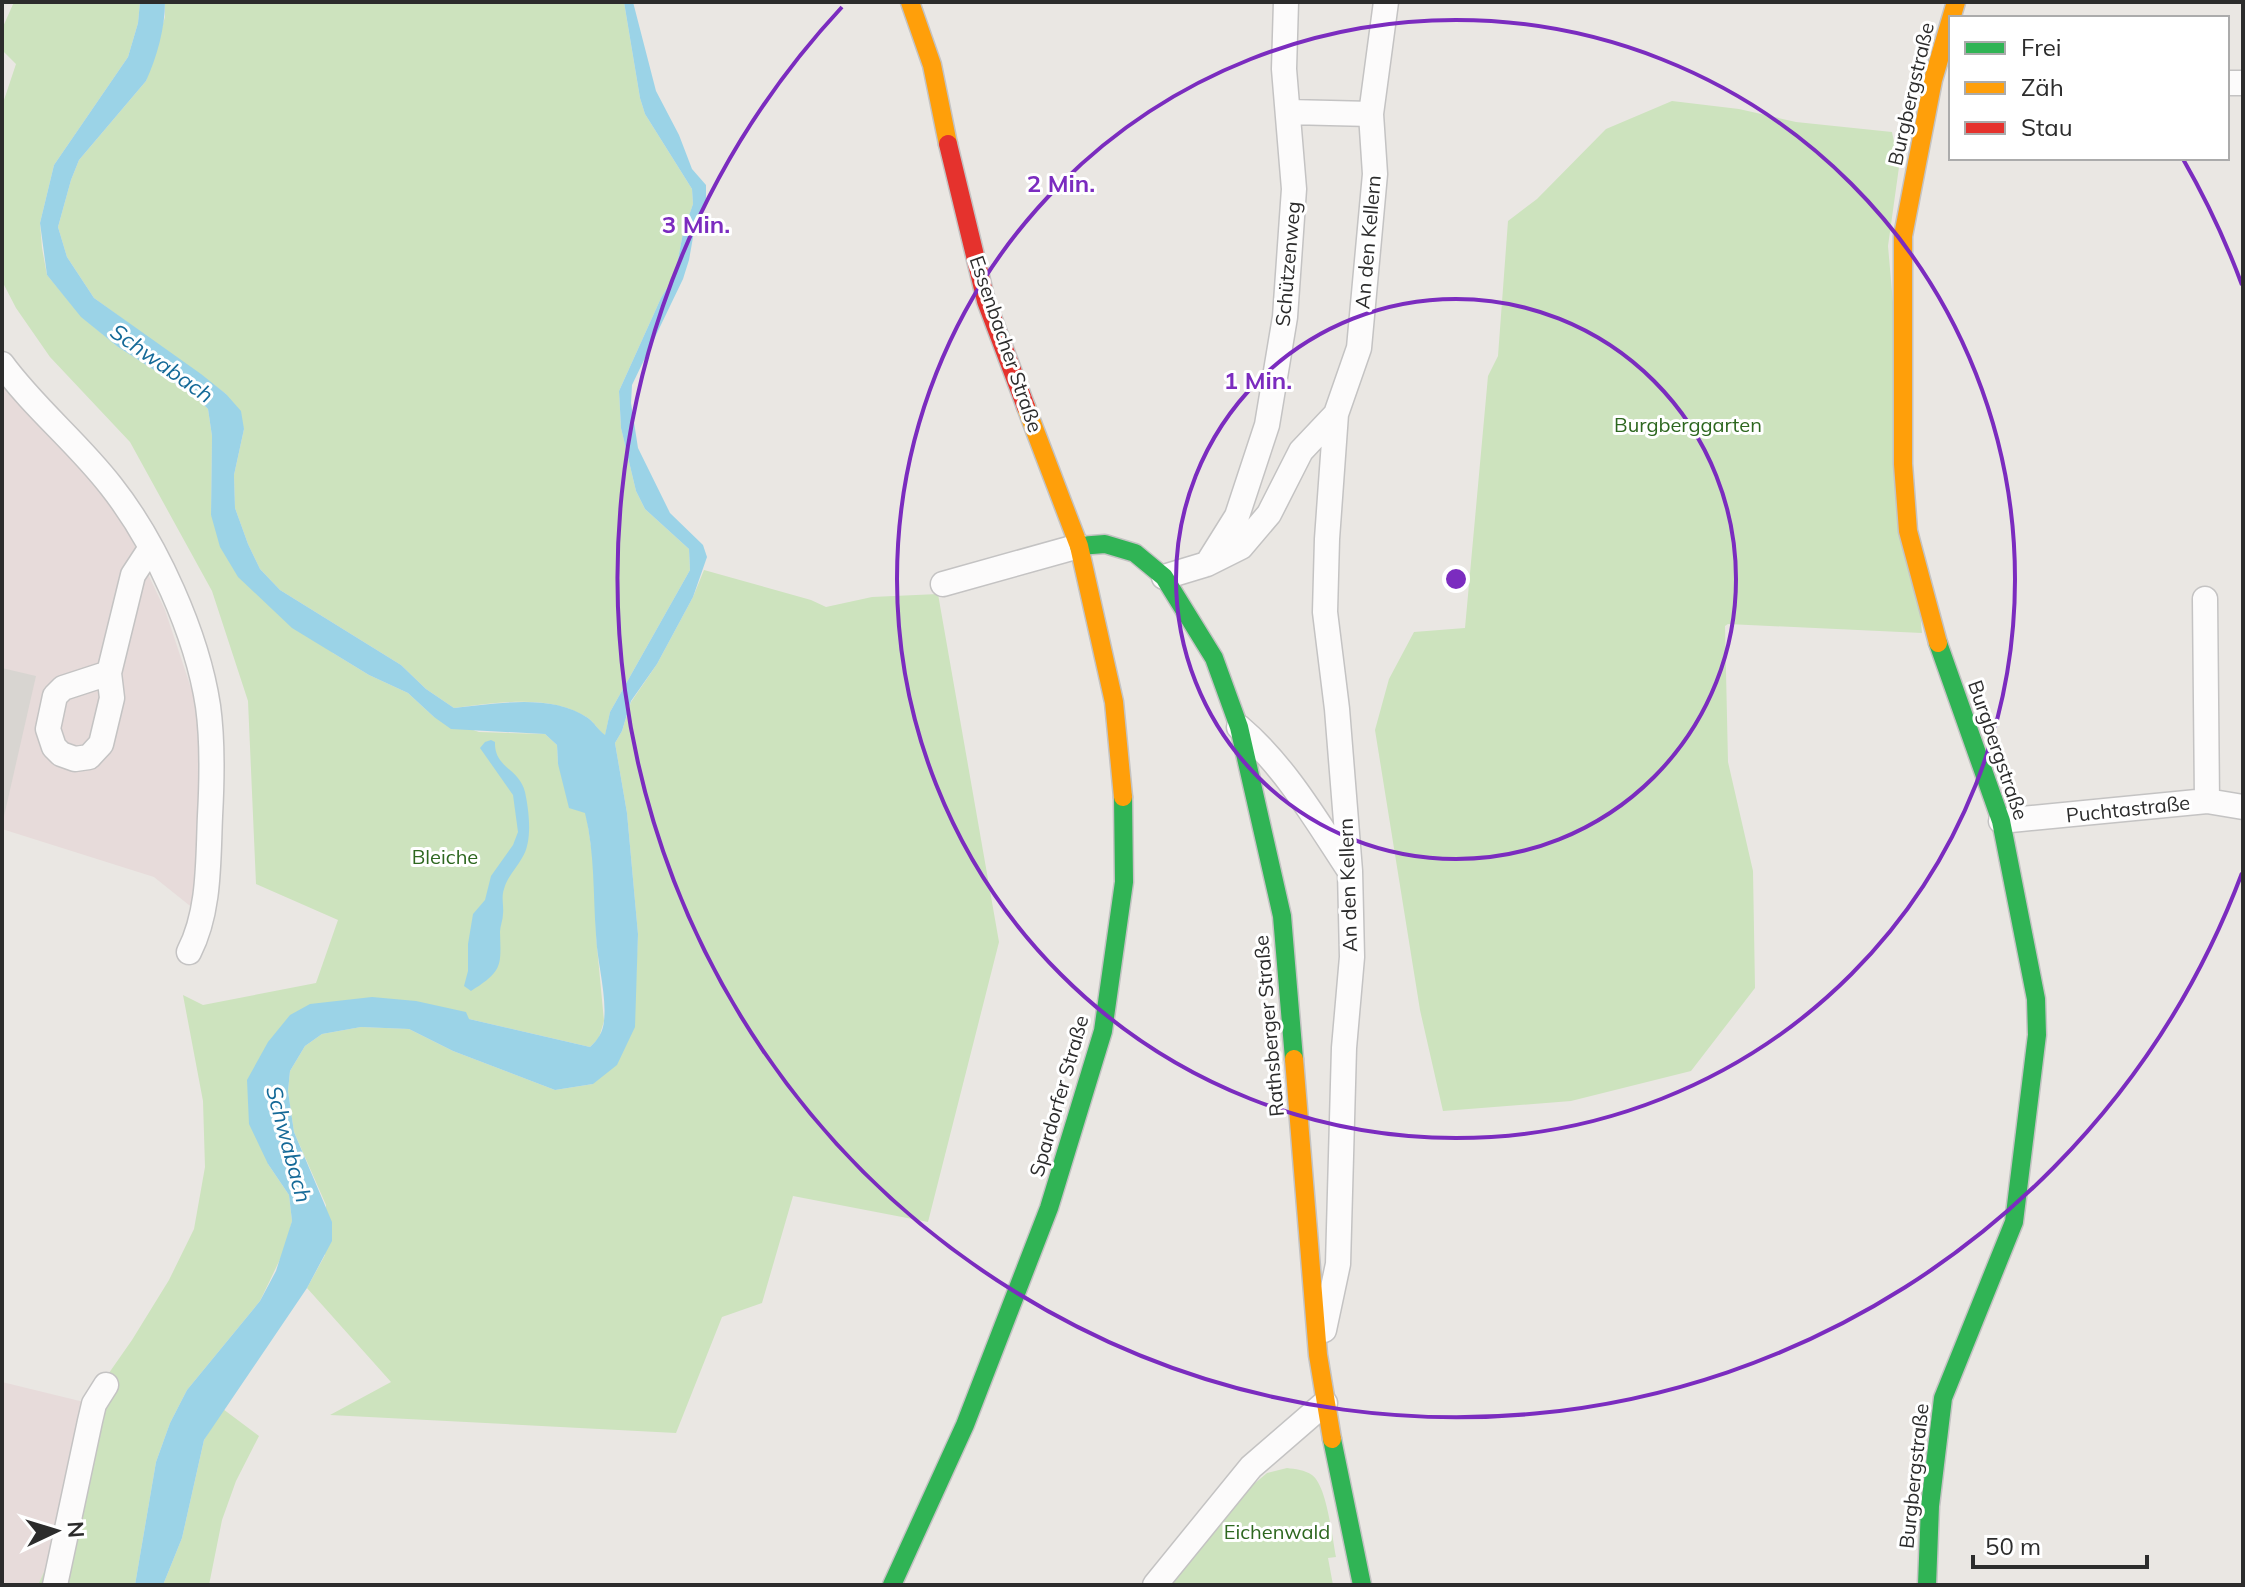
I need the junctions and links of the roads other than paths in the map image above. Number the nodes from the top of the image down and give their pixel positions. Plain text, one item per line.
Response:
1 (910, 2) edge
2 (1286, 2) edge
3 (1386, 2) edge
4 (1949, 41) edge
5 (1942, 80) edge
6 (1289, 112) junction
7 (1371, 114) junction
8 (2, 364) edge
9 (1336, 414) junction
10 (1079, 546) junction
11 (150, 549) junction
12 (1207, 564) junction
13 (1164, 577) junction
14 (943, 584) dead end
15 (169, 586) junction
16 (128, 596) junction
17 (2205, 599) dead end
18 (109, 673) dead end
19 (1239, 727) junction
20 (2207, 801) junction
21 (2243, 807) edge
22 (2001, 821) junction
23 (1350, 871) junction
24 (189, 952) dead end
25 (1318, 1355) junction
26 (106, 1385) dead end
27 (1325, 1403) junction
28 (55, 1585) edge
29 (892, 1585) edge
30 (1155, 1585) edge
31 (1362, 1585) edge
32 (1927, 1585) edge

1 - 10 street, Essenbacher Straße
2 - 6 street, Schützenweg
3 - 7 street, An den Kellern
4 - 5 street, Burgbergstraße
5 - 22 street, Burgbergstraße
6 - 7 street
6 - 12 street, Schützenweg
7 - 9 street, An den Kellern
8 - 11 street
9 - 12 street, An den Kellern
9 - 23 street, An den Kellern
10 - 13 street, Rathsberger Straße
10 - 14 street
10 - 29 street, Spardorfer Straße
11 - 15 street
11 - 16 street
12 - 13 street
13 - 19 street, Rathsberger Straße
15 - 16 street
15 - 24 street
16 - 18 street
17 - 20 street, Puchtastraße
19 - 23 street
19 - 25 street, Rathsberger Straße
20 - 21 street, Puchtastraße
20 - 22 street, Puchtastraße
22 - 32 street, Burgbergstraße
23 - 25 street, An den Kellern
25 - 27 street, Rathsberger Straße
26 - 28 street
27 - 30 street
27 - 31 street, Rathsberger Straße

